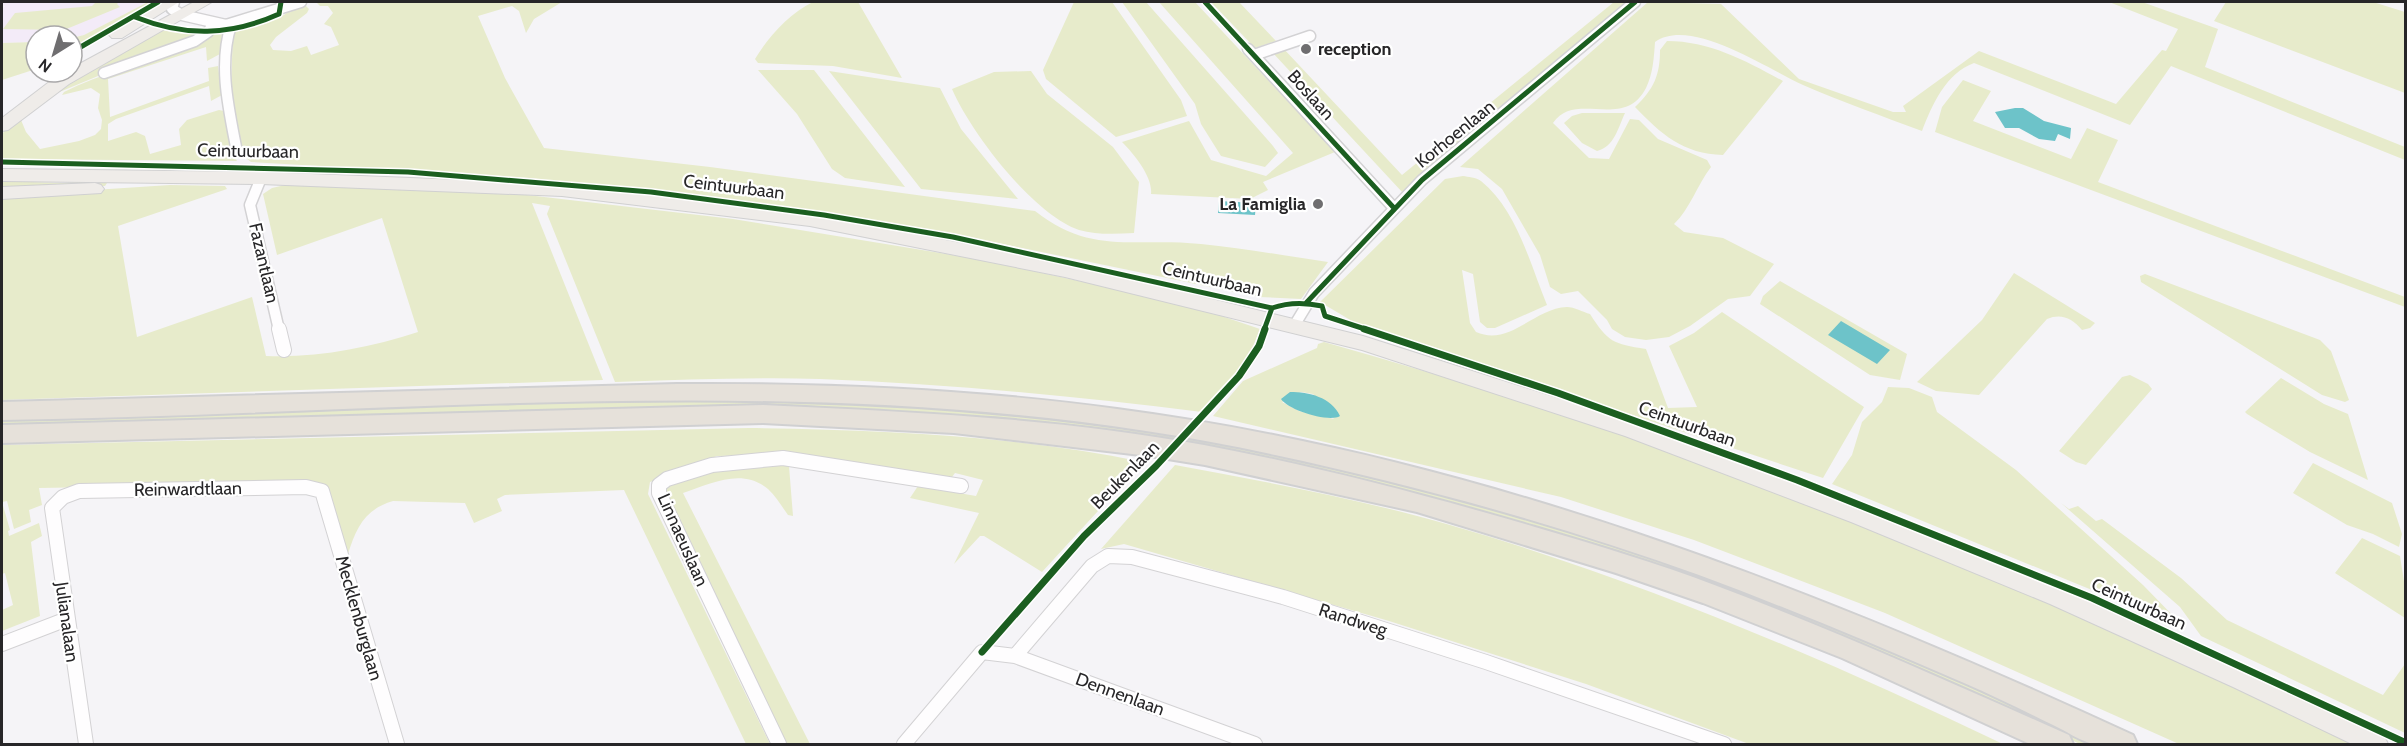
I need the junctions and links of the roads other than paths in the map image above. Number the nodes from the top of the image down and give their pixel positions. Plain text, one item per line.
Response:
1 (301, 2) edge
2 (1635, 2) edge
3 (201, 3) edge
4 (281, 5) edge
5 (176, 6) edge
6 (212, 22) junction
7 (231, 25) junction
8 (1310, 36) dead end
9 (84, 56) edge
10 (104, 74) dead end
11 (40, 84) edge
12 (2, 113) edge
13 (2, 126) edge
14 (237, 152) dead end
15 (2, 175) edge
16 (261, 178) junction
17 (186, 179) junction
18 (2, 193) edge
19 (1394, 208) junction
20 (1294, 326) junction
21 (284, 350) dead end
22 (2, 411) edge
23 (2, 434) edge
24 (962, 486) dead end
25 (322, 491) joint
26 (57, 502) joint
27 (67, 619) junction
28 (2, 644) edge
29 (1015, 656) junction
30 (1224, 739) edge
31 (86, 744) edge
32 (397, 744) edge
33 (779, 744) edge
34 (904, 744) edge
35 (1255, 744) edge
36 (1724, 744) edge
37 (2059, 744) edge
38 (2123, 744) edge
39 (2376, 744) edge

1 - 4 street
2 - 19 street, Korhoenlaan
3 - 5 main road
3 - 6 street
4 - 7 street
5 - 6 street
5 - 9 main road
5 - 13 main road
6 - 7 street
6 - 10 street
7 - 14 street
8 - 19 street, Boslaan
11 - 12 main road
15 - 17 main road, Ceintuurbaan
16 - 17 main road, Ceintuurbaan
16 - 20 main road, Ceintuurbaan
16 - 21 street, Fazantlaan
17 - 18 main road, Ceintuurbaan
19 - 20 street, Korhoenlaan
20 - 39 main road, Ceintuurbaan
22 - 38 highway
23 - 37 highway
24 - 33 street, Linnaeuslaan
25 - 26 street, Reinwardtlaan
25 - 32 street, Mecklenburglaan
26 - 27 street, Julianalaan
27 - 28 street
27 - 31 street, Julianalaan
29 - 30 street, Dennenlaan
29 - 34 street, Dennenlaan
29 - 36 street, Randweg
30 - 35 street, Dennenlaan

